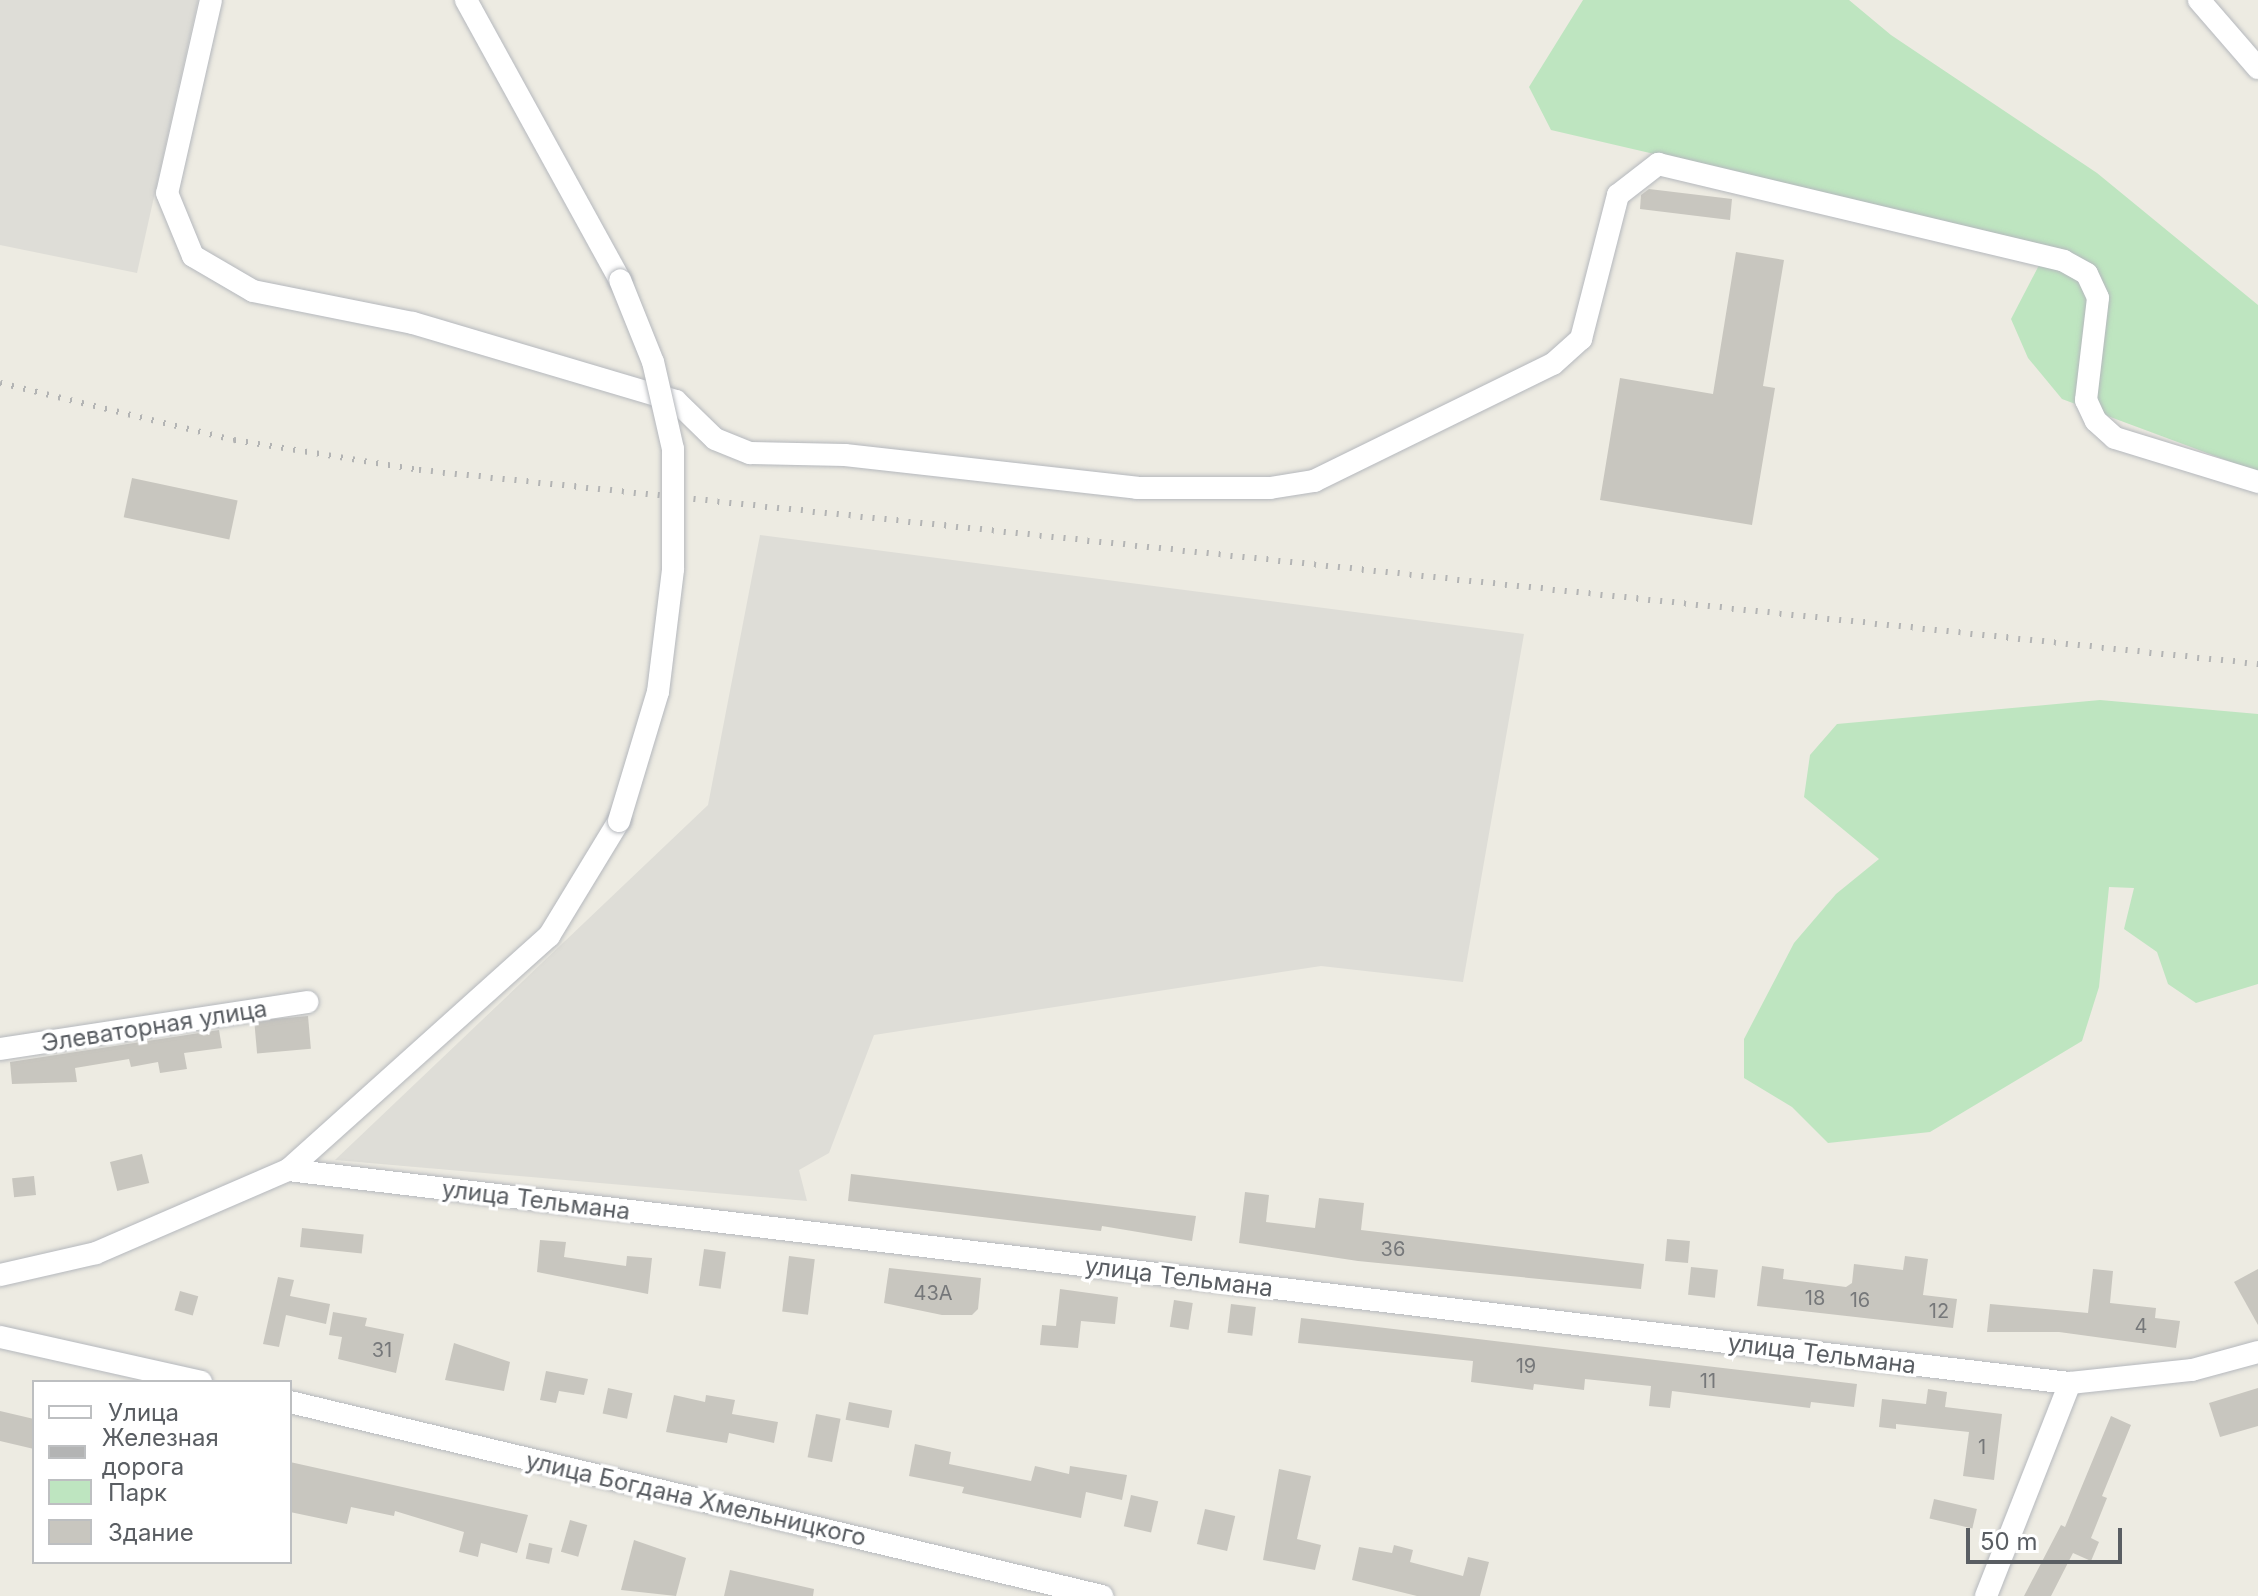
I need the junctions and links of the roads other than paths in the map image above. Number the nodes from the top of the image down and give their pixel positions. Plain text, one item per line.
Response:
1 (211, 0) edge
2 (466, 0) edge
3 (2199, 0) edge
4 (2258, 68) edge
5 (2258, 482) edge
6 (307, 1002) dead end
7 (0, 1049) edge
8 (288, 1170) junction
9 (0, 1275) edge
10 (0, 1337) edge
11 (2258, 1352) edge
12 (192, 1380) edge
13 (2070, 1383) junction
14 (292, 1402) edge
15 (1102, 1596) edge
16 (1986, 1596) edge

1 - 5 street
2 - 8 street, bridge
3 - 4 street
6 - 7 street, Элеваторная улица
8 - 9 street
8 - 13 street, улица Тельмана
10 - 12 street
11 - 13 street
13 - 16 street
14 - 15 street, улица Богдана Хмельницкого

